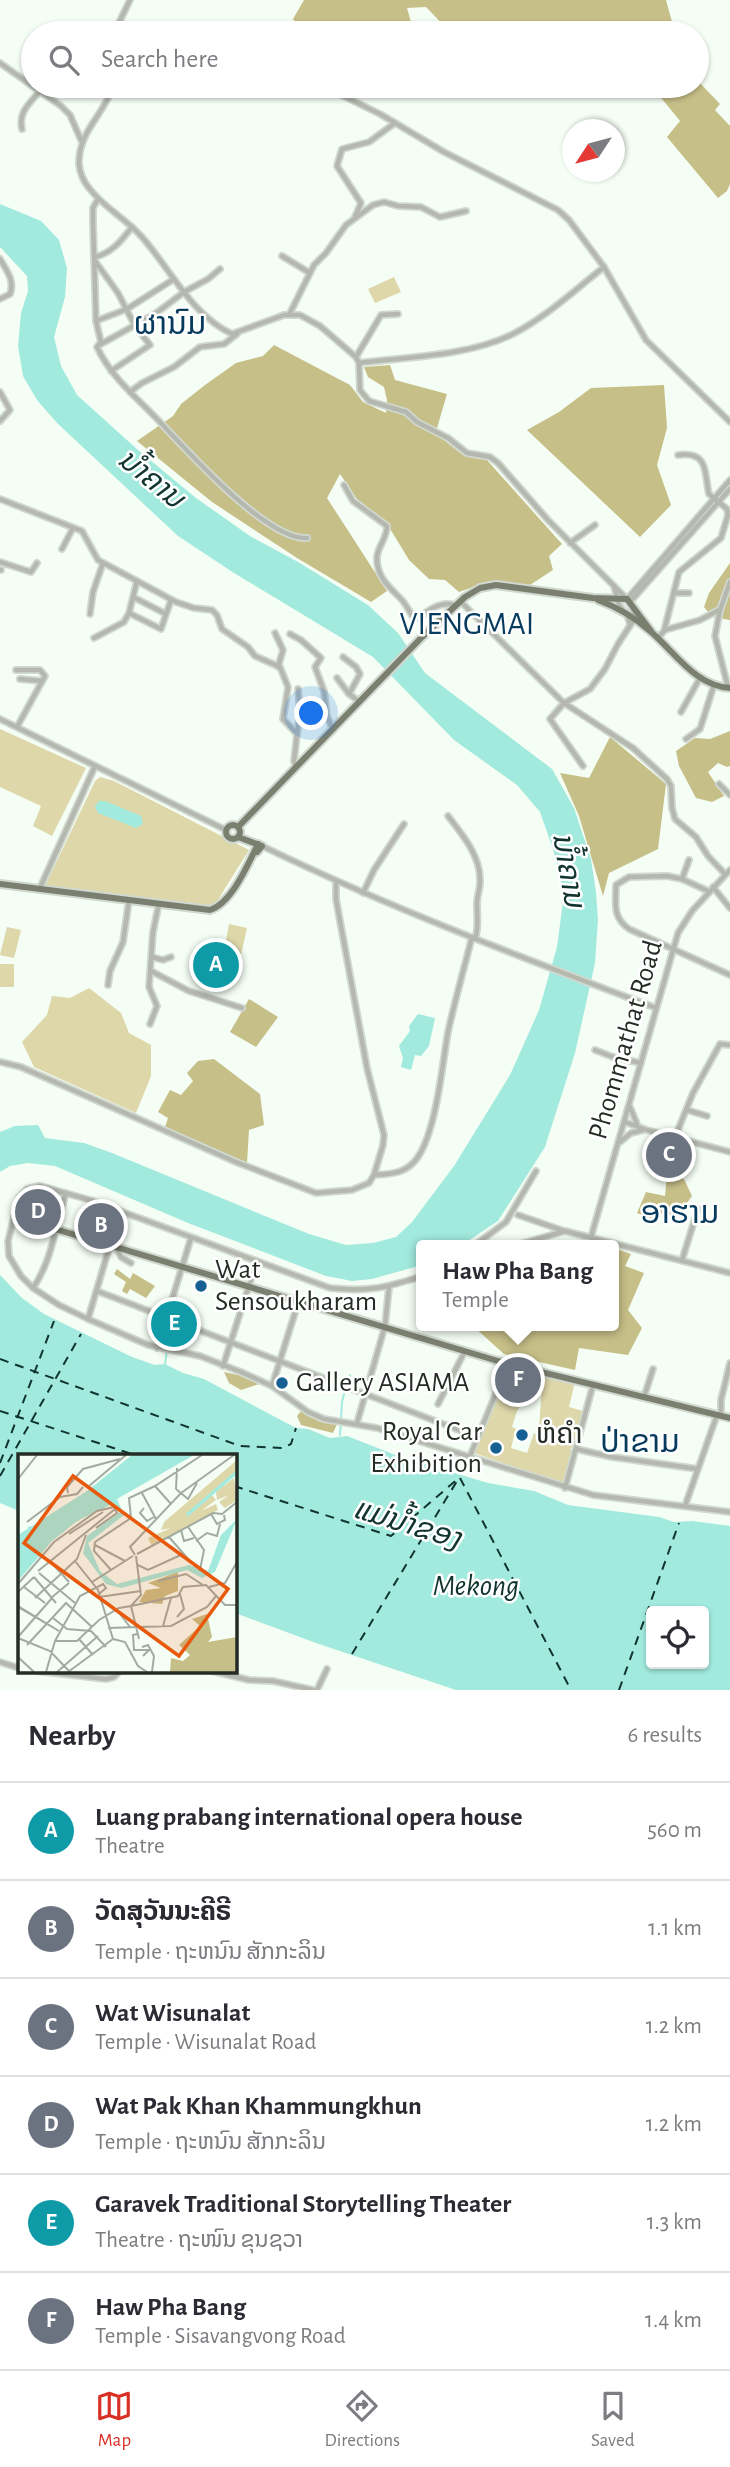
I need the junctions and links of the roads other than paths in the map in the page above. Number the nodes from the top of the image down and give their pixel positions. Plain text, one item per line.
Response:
1 (130, 0) edge
2 (120, 21) edge
3 (0, 63) edge
4 (21, 78) edge
5 (34, 98) edge
6 (50, 98) edge
7 (108, 98) edge
8 (346, 98) edge
9 (394, 123) junction
10 (22, 129) dead end
11 (82, 141) junction
12 (98, 199) junction
13 (466, 211) dead end
14 (353, 220) junction
15 (132, 227) junction
16 (282, 256) dead end
17 (95, 259) junction
18 (0, 260) edge
19 (604, 267) junction
20 (220, 269) dead end
21 (310, 273) junction
22 (174, 279) junction
23 (184, 292) junction
24 (0, 299) edge
25 (127, 309) junction
26 (289, 314) junction
27 (398, 314) dead end
28 (96, 321) junction
29 (135, 326) junction
30 (237, 334) junction
31 (100, 344) junction
32 (356, 357) junction
33 (359, 363) junction
34 (111, 371) junction
35 (0, 392) edge
36 (130, 392) junction
37 (0, 421) edge
38 (730, 422) edge
39 (678, 455) dead end
40 (730, 480) edge
41 (344, 485) dead end
42 (730, 489) edge
43 (0, 499) edge
44 (716, 500) junction
45 (595, 525) dead end
46 (74, 527) dead end
47 (307, 538) dead end
48 (570, 543) junction
49 (62, 549) dead end
50 (0, 562) edge
51 (103, 563) junction
52 (37, 564) dead end
53 (137, 581) junction
54 (730, 582) edge
55 (614, 585) junction
56 (675, 593) junction
57 (689, 593) dead end
58 (133, 597) junction
59 (593, 598) junction
60 (617, 598) junction
61 (171, 599) junction
62 (629, 602) junction
63 (457, 603) junction
64 (720, 610) junction
65 (624, 611) junction
66 (129, 613) junction
67 (90, 614) dead end
68 (166, 614) junction
69 (635, 618) junction
70 (630, 625) junction
71 (651, 631) junction
72 (664, 631) junction
73 (275, 632) dead end
74 (289, 634) dead end
75 (94, 638) dead end
76 (658, 638) junction
77 (343, 657) dead end
78 (278, 667) junction
79 (16, 670) dead end
80 (337, 678) dead end
81 (700, 678) junction
82 (20, 679) dead end
83 (42, 681) junction
84 (714, 685) junction
85 (729, 688) edge
86 (298, 689) dead end
87 (349, 694) junction
88 (360, 702) junction
89 (564, 702) junction
90 (681, 712) dead end
91 (0, 719) edge
92 (17, 727) junction
93 (333, 730) junction
94 (298, 734) junction
95 (686, 739) dead end
96 (95, 765) junction
97 (583, 766) dead end
98 (296, 767) junction
99 (719, 784) dead end
100 (730, 795) edge
101 (448, 816) dead end
102 (404, 824) dead end
103 (226, 830) junction
104 (239, 832) junction
105 (260, 845) junction
106 (689, 860) dead end
107 (730, 870) edge
108 (725, 874) junction
109 (682, 879) junction
110 (336, 882) junction
111 (0, 884) edge
112 (40, 888) junction
113 (710, 889) junction
114 (363, 893) junction
115 (129, 900) junction
116 (159, 903) junction
117 (730, 908) edge
118 (474, 938) junction
119 (672, 949) junction
120 (152, 957) junction
121 (172, 957) dead end
122 (151, 971) junction
123 (730, 975) edge
124 (108, 985) dead end
125 (242, 1008) dead end
126 (656, 1008) junction
127 (150, 1024) dead end
128 (730, 1045) edge
129 (595, 1051) dead end
130 (0, 1062) edge
131 (640, 1063) junction
132 (629, 1105) junction
133 (687, 1110) junction
134 (707, 1116) dead end
135 (624, 1125) junction
136 (645, 1130) junction
137 (675, 1138) junction
138 (619, 1143) junction
139 (730, 1152) edge
140 (536, 1171) dead end
141 (374, 1175) junction
142 (66, 1193) junction
143 (698, 1209) dead end
144 (518, 1215) dead end
145 (15, 1217) junction
146 (55, 1228) junction
147 (565, 1231) junction
148 (591, 1237) junction
149 (191, 1238) junction
150 (482, 1240) edge
151 (535, 1240) edge
152 (603, 1240) edge
153 (619, 1244) edge
154 (113, 1246) junction
155 (682, 1259) junction
156 (257, 1261) junction
157 (131, 1263) dead end
158 (182, 1266) junction
159 (730, 1273) edge
160 (416, 1278) edge
161 (249, 1286) junction
162 (389, 1287) junction
163 (33, 1289) junction
164 (97, 1290) junction
165 (299, 1300) junction
166 (166, 1317) junction
167 (88, 1319) junction
168 (385, 1326) junction
169 (232, 1342) junction
170 (157, 1348) junction
171 (465, 1351) junction
172 (281, 1362) junction
173 (730, 1363) edge
174 (508, 1364) junction
175 (223, 1366) junction
176 (653, 1369) dead end
177 (593, 1385) junction
178 (272, 1386) junction
179 (365, 1394) junction
180 (643, 1398) junction
181 (438, 1404) dead end
182 (717, 1415) junction
183 (730, 1418) edge
184 (357, 1423) junction
185 (477, 1437) junction
186 (576, 1448) junction
187 (470, 1456) junction
188 (698, 1469) junction
189 (565, 1488) junction
190 (685, 1506) junction
191 (730, 1512) edge
192 (0, 1662) edge
193 (18, 1668) edge
194 (327, 1669) dead end
195 (46, 1672) edge
196 (119, 1672) edge
197 (216, 1672) edge
198 (284, 1687) edge
199 (315, 1690) edge

1 - 2 street
3 - 4 street
5 - 10 street
6 - 11 street
7 - 11 street
8 - 9 street
9 - 14 street
9 - 19 street
11 - 12 street
12 - 15 street
12 - 17 street
13 - 14 street
14 - 21 street
15 - 17 street
15 - 22 street
16 - 21 street
17 - 25 street
17 - 28 street
18 - 24 street
19 - 33 street
19 - 38 street
20 - 23 street
21 - 26 street
22 - 23 street
22 - 25 street
23 - 29 street
23 - 30 street
25 - 28 street
25 - 29 street
26 - 30 street
26 - 32 street
27 - 32 street
28 - 31 street
29 - 31 street
29 - 34 street
30 - 36 street
31 - 34 street
32 - 33 street
33 - 48 street
34 - 36 street
35 - 37 street
36 - 47 street
39 - 44 street
40 - 44 street
41 - 63 street
42 - 44 street
43 - 51 street
44 - 56 street
44 - 62 street
45 - 48 street
46 - 49 street
48 - 55 street
50 - 52 street
51 - 53 street
51 - 67 street
53 - 58 street
53 - 61 street
54 - 64 street
55 - 60 street
55 - 62 street
56 - 57 street
56 - 72 street
58 - 66 street
58 - 68 street
59 - 60 main road
59 - 63 main road
59 - 65 main road
60 - 62 main road
60 - 65 street
61 - 68 street
61 - 78 street
62 - 69 street
62 - 71 main road
63 - 88 main road
63 - 89 street
64 - 72 street
64 - 85 street
65 - 69 main road
65 - 70 street
66 - 68 street
66 - 75 street
69 - 70 street
69 - 71 main road
70 - 89 street
71 - 76 main road
72 - 76 street
73 - 78 street
74 - 93 street
76 - 81 main road
77 - 87 street
78 - 94 street
79 - 83 street
80 - 87 street
81 - 84 main road
81 - 90 street
82 - 83 street
83 - 92 street
84 - 85 main road
84 - 95 street
86 - 94 street
87 - 88 street
88 - 93 main road
89 - 97 street
89 - 108 street
91 - 92 street
92 - 96 street
93 - 98 main road
94 - 98 street
96 - 103 street
96 - 112 street
98 - 104 main road
99 - 100 street
101 - 118 street
102 - 114 street
103 - 104 main road
103 - 104 main road
104 - 105 main road
105 - 110 street
105 - 116 main road
106 - 109 street
107 - 108 street, Phommathat Road
108 - 113 street, Phommathat Road
109 - 113 street
109 - 119 street
110 - 114 street
110 - 141 street
111 - 112 main road
112 - 115 main road
113 - 117 street
113 - 119 street, Phommathat Road
114 - 118 street
115 - 116 main road
115 - 124 street
116 - 120 street
118 - 126 street
118 - 141 street
119 - 123 street
119 - 126 street, Phommathat Road
120 - 121 street
120 - 122 street
122 - 125 street
122 - 127 street
126 - 131 street, Phommathat Road
128 - 133 street
129 - 131 street
130 - 141 street
131 - 132 street, Phommathat Road
132 - 135 street, Phommathat Road
132 - 136 street
133 - 134 street
133 - 137 street
135 - 136 street
135 - 138 street, Phommathat Road
136 - 137 street
136 - 138 street
137 - 139 street
138 - 148 street, Phommathat Road
140 - 150 street
142 - 145 street
142 - 146 street
142 - 149 street
143 - 155 street
144 - 147 street
145 - 146 main road
145 - 163 street
146 - 154 main road
146 - 163 street
147 - 148 street
147 - 151 street
148 - 152 street
149 - 156 street
149 - 158 street
153 - 155 street
154 - 157 street
154 - 158 main road
154 - 164 street
155 - 159 street
156 - 161 street
156 - 162 street
158 - 161 main road
158 - 166 street
160 - 162 street
161 - 165 main road
161 - 169 street
162 - 168 street
163 - 167 street
164 - 166 street
164 - 167 street
165 - 168 main road
165 - 172 street
166 - 169 street
166 - 170 street
167 - 170 street
168 - 171 main road
168 - 179 street
169 - 172 street
169 - 175 street
170 - 175 street
171 - 174 main road
171 - 181 street
172 - 178 street
172 - 179 street
173 - 182 street
174 - 177 main road
174 - 185 street
175 - 178 street
176 - 180 street
177 - 180 main road
177 - 186 street
178 - 184 street
179 - 184 street
179 - 185 street
180 - 182 main road
182 - 183 main road
182 - 188 street
184 - 187 street
185 - 187 street
186 - 188 street
186 - 189 street
187 - 189 street
188 - 190 street
189 - 190 street
190 - 191 street
192 - 193 street
194 - 199 street
195 - 196 street
197 - 198 street
198 - 199 street

